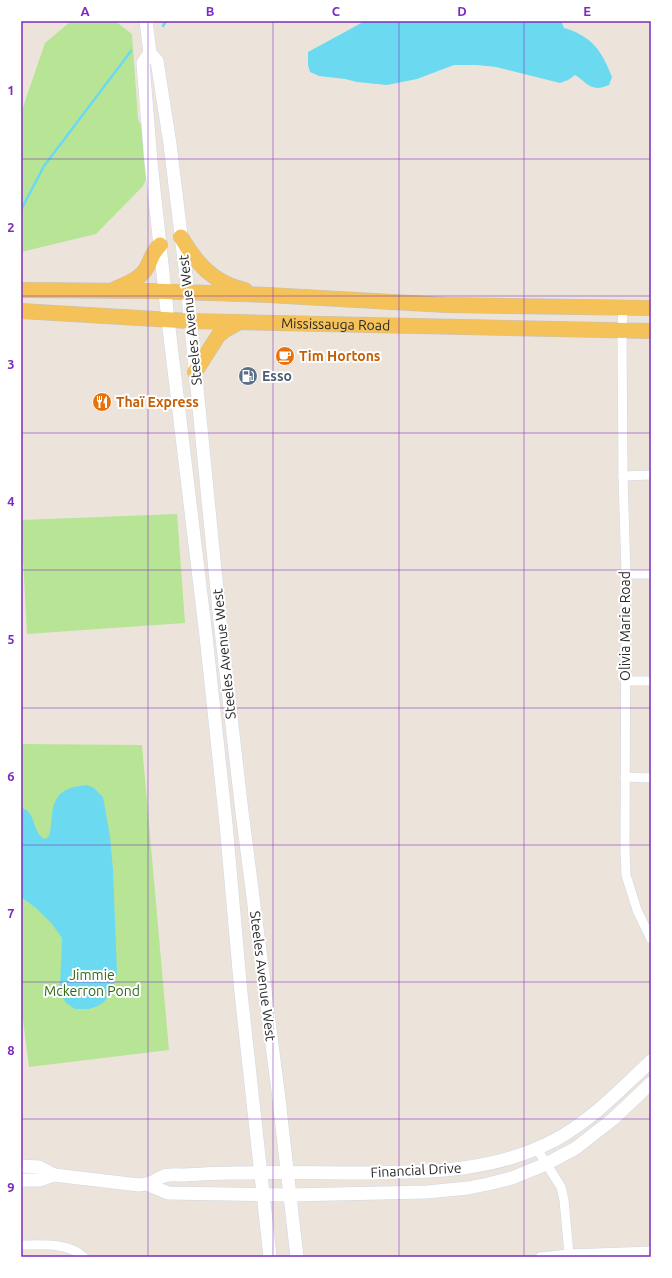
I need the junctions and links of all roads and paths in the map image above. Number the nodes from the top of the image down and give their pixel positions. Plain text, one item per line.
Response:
1 (146, 22) edge
2 (150, 53) junction
3 (181, 237) junction
4 (160, 245) junction
5 (21, 290) edge
6 (113, 290) junction
7 (165, 292) junction
8 (187, 292) junction
9 (268, 295) junction
10 (623, 308) junction
11 (651, 308) edge
12 (21, 311) edge
13 (168, 320) junction
14 (189, 321) junction
15 (241, 322) junction
16 (622, 331) junction
17 (651, 331) edge
18 (194, 372) junction
19 (623, 476) junction
20 (651, 476) edge
21 (626, 574) junction
22 (651, 574) edge
23 (625, 681) junction
24 (651, 681) edge
25 (625, 777) junction
26 (651, 778) edge
27 (651, 939) edge
28 (651, 1061) edge
29 (651, 1083) edge
30 (537, 1149) junction
31 (546, 1164) junction
32 (21, 1166) edge
33 (287, 1172) junction
34 (261, 1173) junction
35 (54, 1175) junction
36 (21, 1180) edge
37 (149, 1185) junction
38 (264, 1195) junction
39 (290, 1195) junction
40 (21, 1245) edge
41 (651, 1251) edge
42 (569, 1254) junction
43 (84, 1257) edge
44 (270, 1257) edge
45 (297, 1257) edge
46 (540, 1257) edge

1 - 2 main road, Steeles Avenue West
2 - 3 main road, Steeles Avenue West
2 - 4 main road, Steeles Avenue West
3 - 8 main road, Steeles Avenue West
3 - 9 main road
4 - 6 main road
4 - 7 main road, Steeles Avenue West
5 - 6 main road, Mississauga Road
6 - 7 main road, Mississauga Road
7 - 8 main road, Mississauga Road
7 - 13 main road, Steeles Avenue West
8 - 9 main road, Mississauga Road
8 - 14 main road, Steeles Avenue West
9 - 10 main road, Mississauga Road
10 - 11 main road, Mississauga Road
10 - 16 street, Olivia Marie Road
12 - 13 main road, Mississauga Road
13 - 14 main road, Mississauga Road
13 - 34 main road, Steeles Avenue West
14 - 15 main road, Mississauga Road
14 - 18 main road, Steeles Avenue West
15 - 16 main road, Mississauga Road
15 - 18 main road
16 - 17 main road, Mississauga Road
16 - 19 street, Olivia Marie Road
18 - 33 main road, Steeles Avenue West
19 - 20 street
19 - 21 street, Olivia Marie Road
21 - 22 street
21 - 23 street, Olivia Marie Road
23 - 24 street
23 - 25 street, Olivia Marie Road
25 - 26 street
25 - 27 street, Olivia Marie Road
28 - 30 main road, Financial Drive
29 - 31 main road, Financial Drive
30 - 31 street
30 - 33 main road, Financial Drive
31 - 39 main road, Financial Drive
31 - 42 street
32 - 35 main road, Financial Drive
33 - 34 main road, Financial Drive
33 - 39 main road, Steeles Avenue West
34 - 37 main road, Financial Drive
34 - 38 main road, Steeles Avenue West
35 - 36 main road, Financial Drive
35 - 37 main road, Financial Drive
37 - 38 main road, Financial Drive
38 - 39 main road, Financial Drive
38 - 44 main road, Steeles Avenue West
39 - 45 main road, Steeles Avenue West
40 - 43 street
41 - 42 street
42 - 46 street

